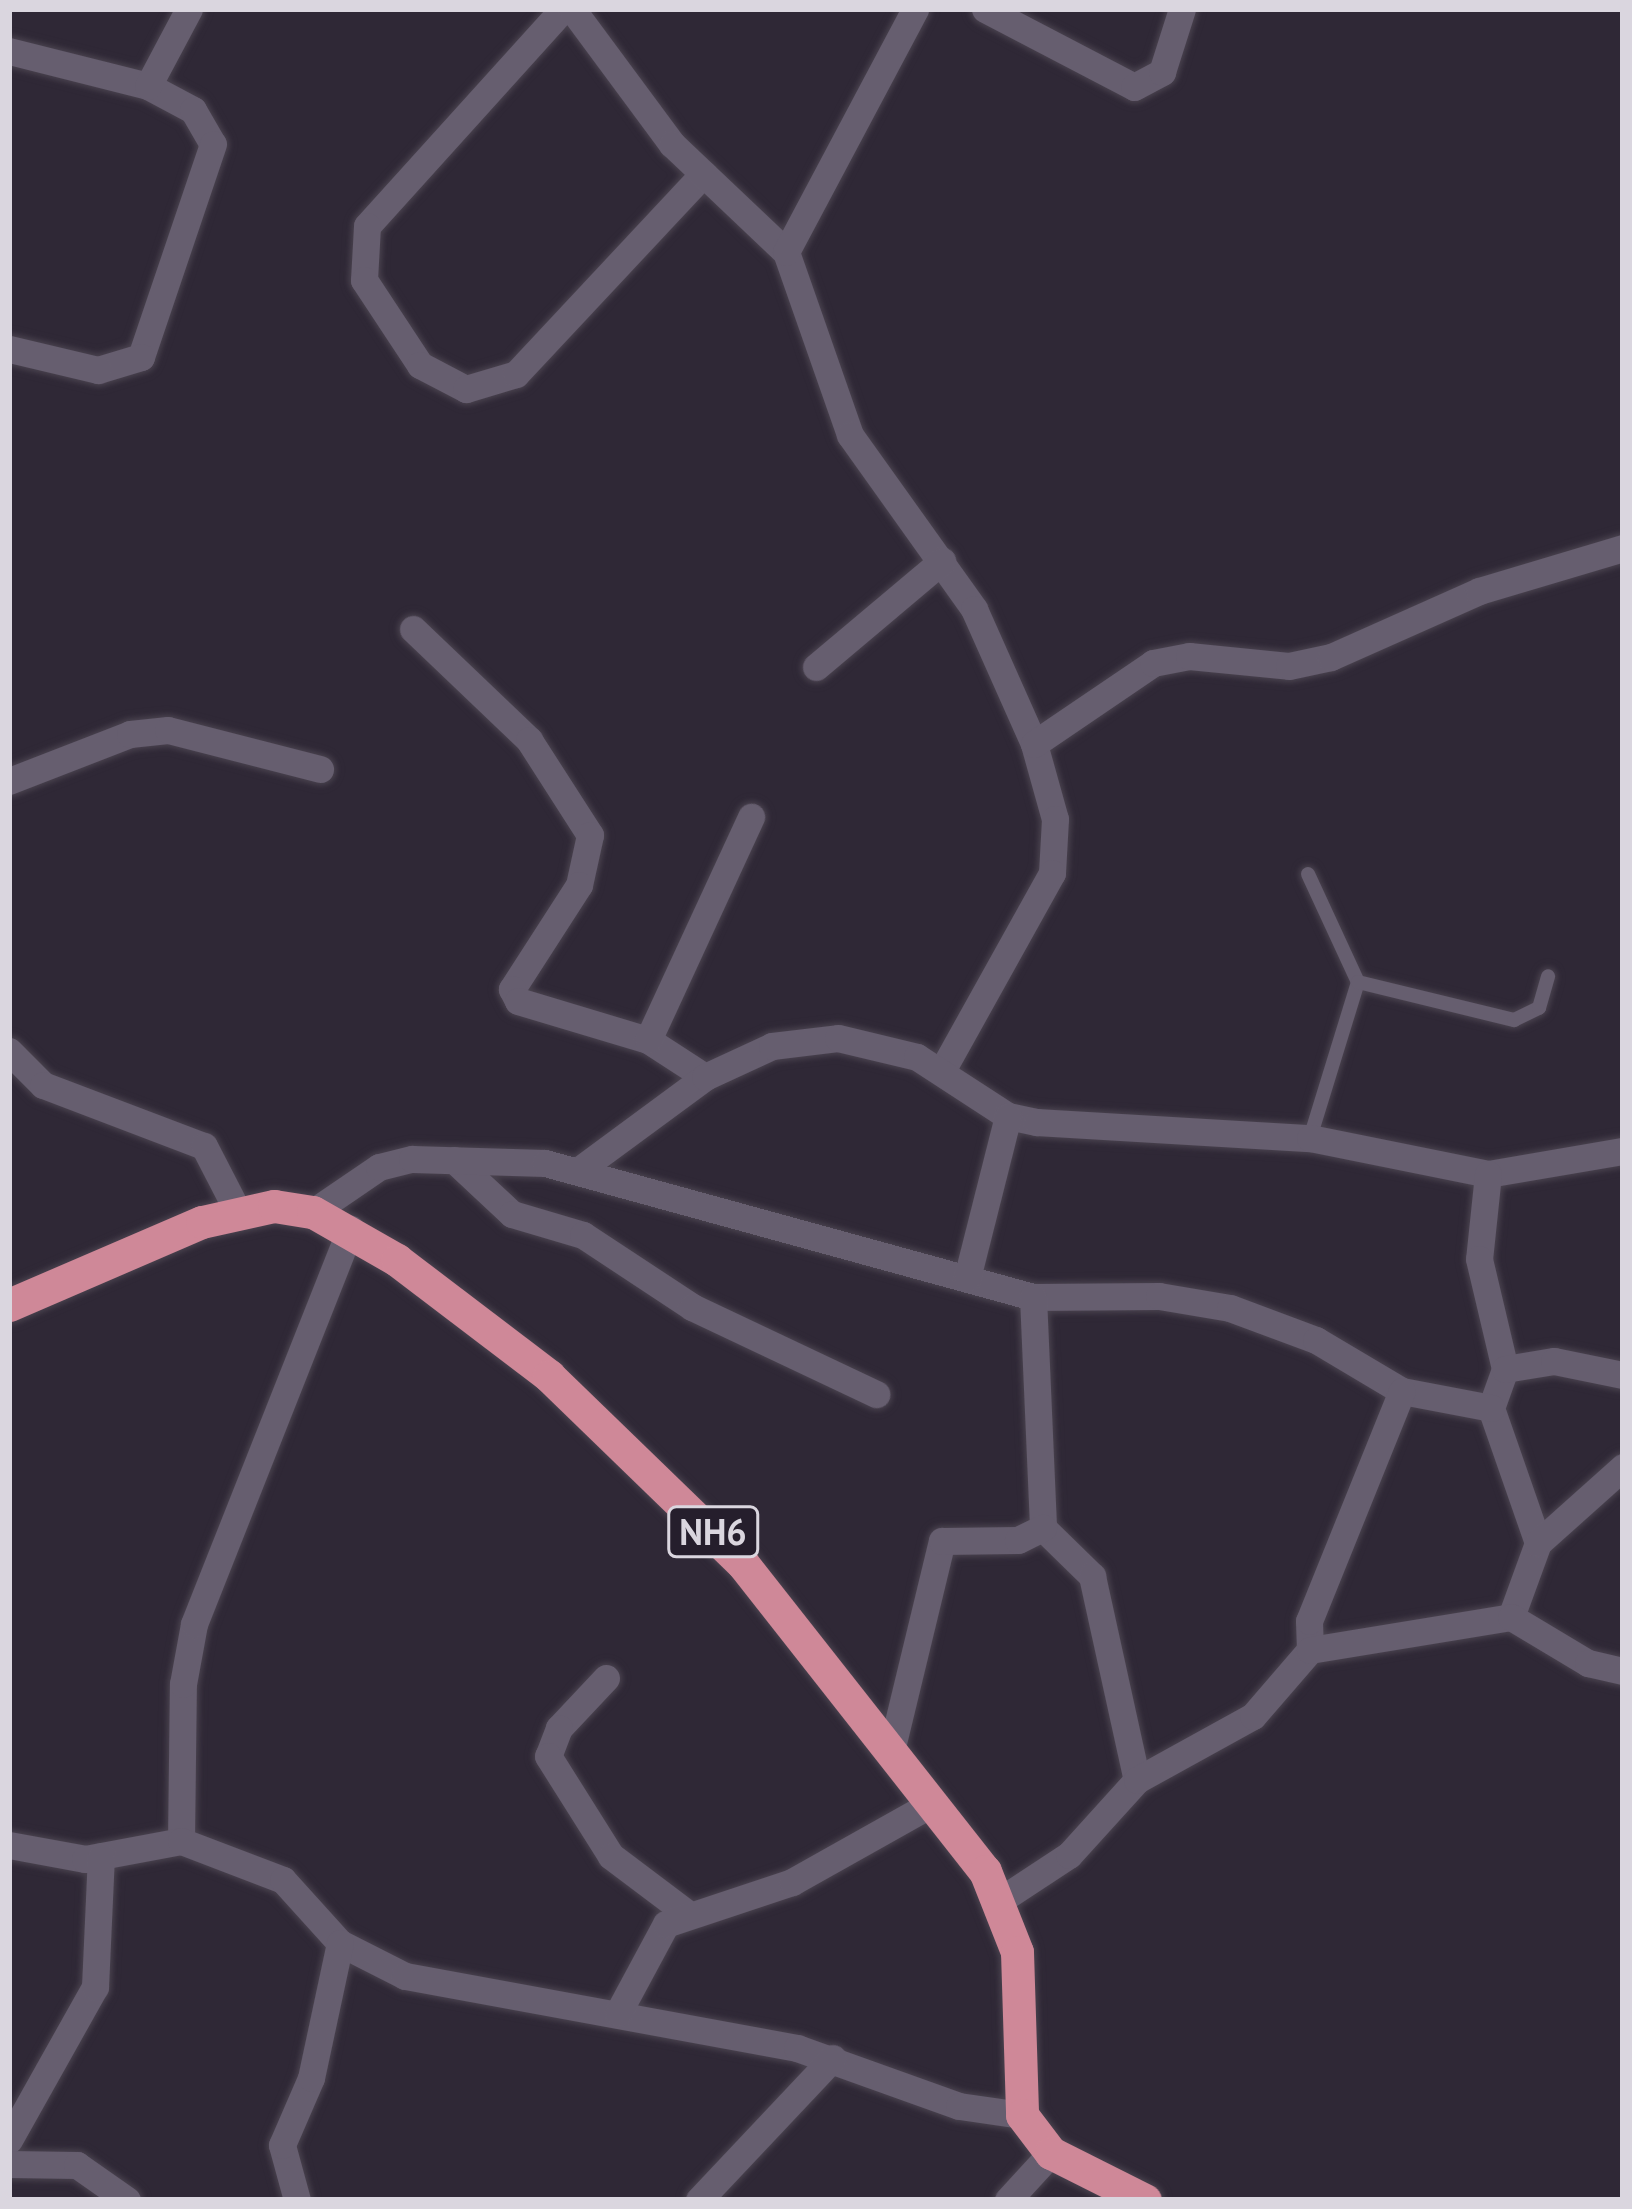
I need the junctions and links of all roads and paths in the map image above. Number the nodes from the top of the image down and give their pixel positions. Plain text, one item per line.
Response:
1 (189, 9) edge
2 (568, 9) edge
3 (915, 9) edge
4 (985, 9) edge
5 (1182, 9) edge
6 (9, 52) edge
7 (148, 86) junction
8 (703, 174) junction
9 (786, 252) junction
10 (9, 349) edge
11 (1623, 548) edge
12 (942, 561) junction
13 (413, 629) dead end
14 (816, 667) dead end
15 (1034, 743) junction
16 (320, 769) dead end
17 (9, 781) edge
18 (751, 818) dead end
19 (1308, 874) dead end
20 (1548, 976) dead end
21 (1358, 982) junction
22 (648, 1040) junction
23 (9, 1052) edge
24 (944, 1069) junction
25 (705, 1077) junction
26 (1008, 1116) junction
27 (1310, 1138) junction
28 (1623, 1150) edge
29 (454, 1160) junction
30 (580, 1170) junction
31 (1488, 1174) junction
32 (238, 1212) junction
33 (313, 1212) junction
34 (350, 1229) junction
35 (967, 1278) junction
36 (1034, 1297) junction
37 (9, 1305) edge
38 (1504, 1369) junction
39 (1623, 1375) edge
40 (1402, 1391) junction
41 (876, 1394) dead end
42 (1491, 1408) junction
43 (1623, 1467) edge
44 (1043, 1528) junction
45 (1538, 1543) junction
46 (1511, 1617) junction
47 (1310, 1650) junction
48 (1623, 1670) edge
49 (606, 1678) dead end
50 (892, 1747) junction
51 (1137, 1780) junction
52 (933, 1803) junction
53 (181, 1841) junction
54 (9, 1845) edge
55 (101, 1856) junction
56 (1002, 1899) junction
57 (688, 1914) junction
58 (340, 1943) junction
59 (618, 2013) junction
60 (833, 2058) junction
61 (1022, 2115) junction
62 (9, 2140) edge
63 (1051, 2152) junction
64 (9, 2164) edge
65 (127, 2200) edge
66 (297, 2200) edge
67 (699, 2200) edge
68 (1009, 2200) edge
69 (1145, 2200) edge

1 - 7 street
2 - 8 street
2 - 8 street
3 - 9 street
4 - 5 street
6 - 7 street
7 - 10 street
8 - 9 street
9 - 12 street
11 - 15 street
12 - 14 street
12 - 15 street
13 - 22 street
15 - 24 street
16 - 17 street
18 - 22 street
19 - 21 lane
20 - 21 lane
21 - 27 lane
22 - 25 street
23 - 32 street
24 - 25 street
24 - 26 street
25 - 30 street
26 - 27 street
26 - 35 street
27 - 31 street
28 - 31 street
29 - 30 street
29 - 33 street
29 - 41 street
30 - 35 street
31 - 38 street
32 - 33 highway, NH6
32 - 37 highway, NH6
33 - 34 highway, NH6
34 - 50 highway, NH6
34 - 53 street
35 - 36 street
36 - 40 street
36 - 44 street
38 - 39 street
38 - 42 street
40 - 42 street
40 - 47 street
42 - 45 street
43 - 45 street
44 - 50 street
44 - 51 street
45 - 46 street
46 - 47 street
46 - 48 street
47 - 51 street
49 - 57 street
50 - 52 highway, NH6
51 - 56 street
52 - 56 highway, NH6
52 - 57 street
53 - 55 street
53 - 58 street
54 - 55 street
55 - 62 street
56 - 61 highway, NH6
57 - 59 street
58 - 59 street
58 - 66 street
59 - 60 street
60 - 61 street
60 - 67 street
61 - 63 highway
63 - 68 street
63 - 69 highway
64 - 65 street

